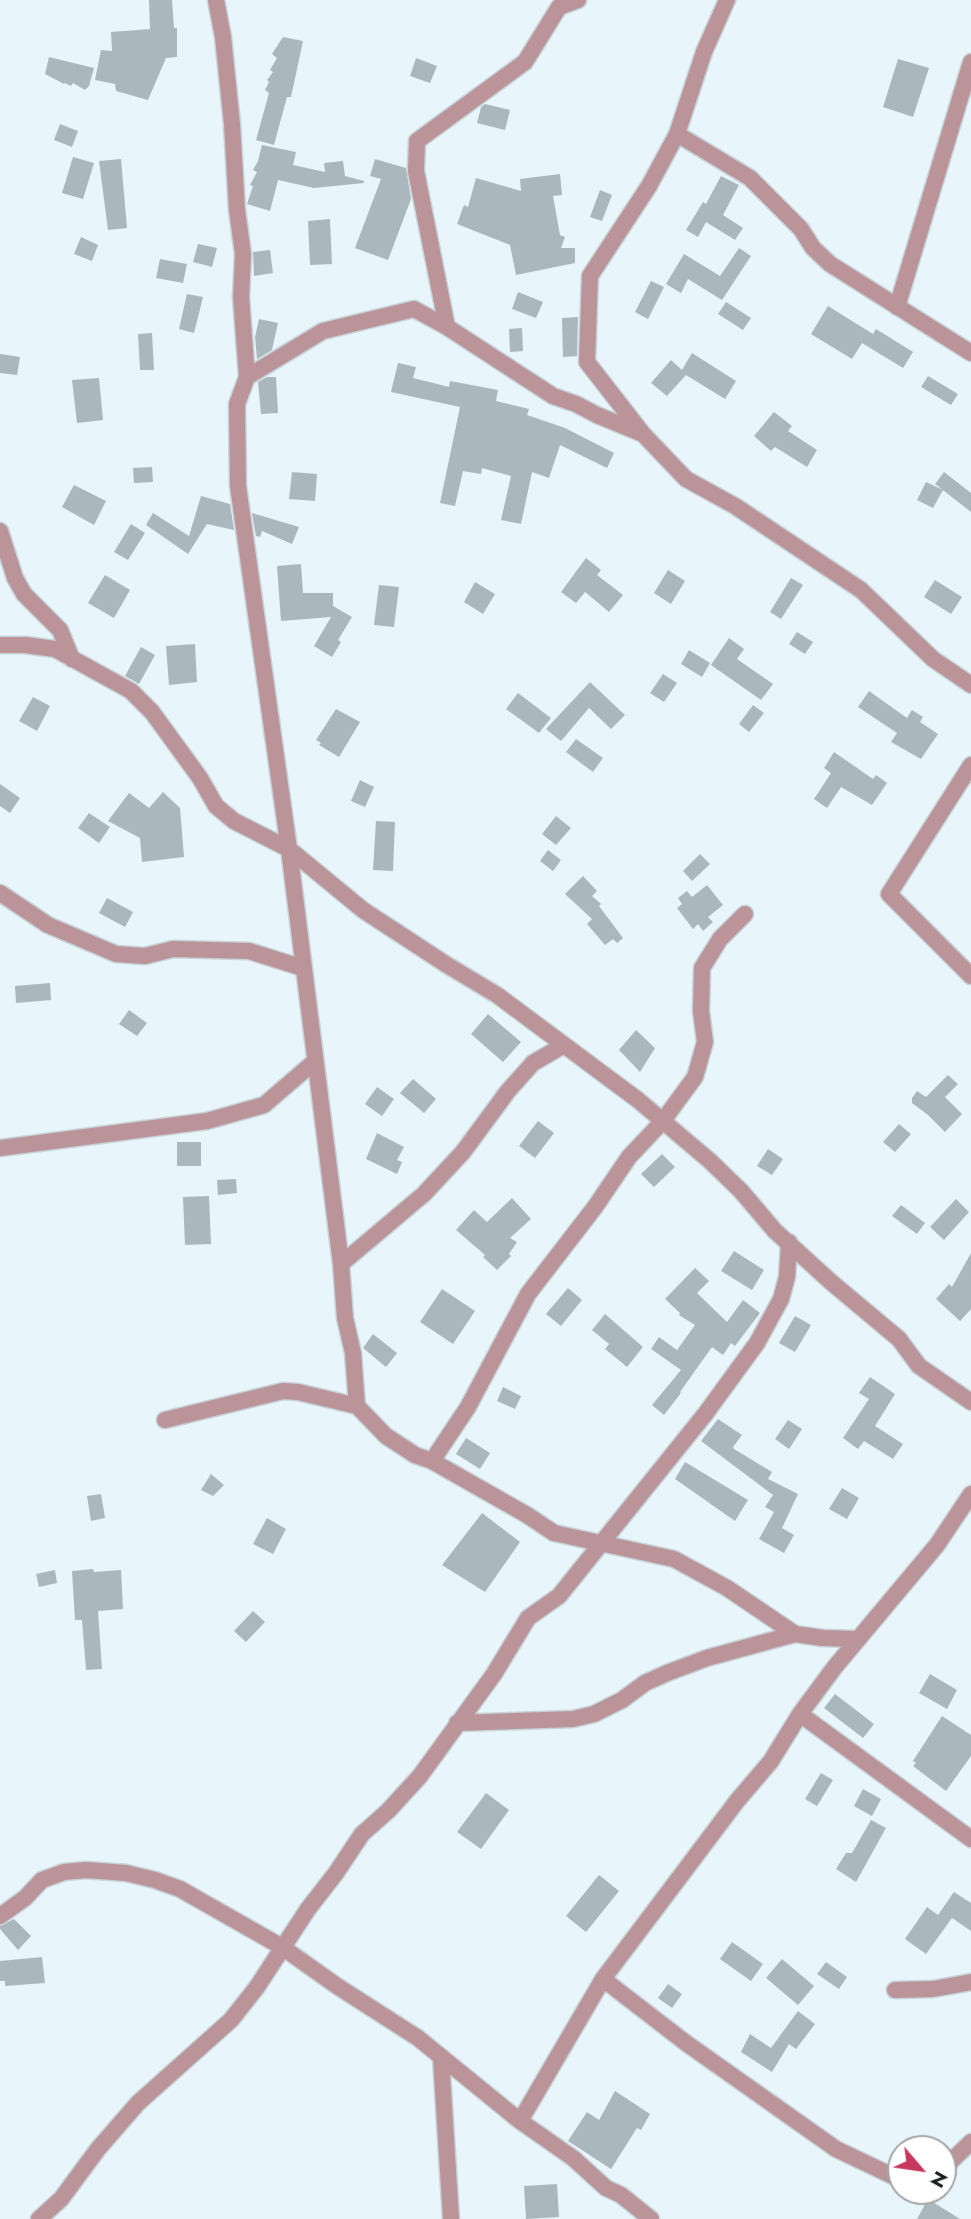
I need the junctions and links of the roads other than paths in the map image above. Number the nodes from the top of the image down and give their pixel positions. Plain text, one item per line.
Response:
1 (216, 0) edge
2 (578, 0) edge
3 (727, 0) edge
4 (971, 62) edge
5 (677, 134) junction
6 (897, 307) junction
7 (447, 327) junction
8 (971, 353) edge
9 (247, 377) junction
10 (643, 434) junction
11 (0, 531) edge
12 (0, 645) edge
13 (72, 659) junction
14 (971, 685) edge
15 (971, 765) edge
16 (289, 849) junction
17 (0, 893) edge
18 (745, 914) dead end
19 (303, 968) junction
20 (971, 976) edge
21 (564, 1045) junction
22 (314, 1062) junction
23 (662, 1122) junction
24 (0, 1148) edge
25 (789, 1242) junction
26 (341, 1264) junction
27 (971, 1402) edge
28 (356, 1406) junction
29 (164, 1420) dead end
30 (432, 1461) junction
31 (971, 1494) edge
32 (599, 1544) junction
33 (795, 1634) junction
34 (856, 1639) junction
35 (800, 1714) junction
36 (457, 1723) junction
37 (971, 1839) edge
38 (0, 1916) edge
39 (282, 1947) junction
40 (603, 1979) junction
41 (971, 1982) edge
42 (895, 1990) dead end
43 (442, 2058) junction
44 (520, 2121) junction
45 (971, 2142) edge
46 (957, 2156) edge
47 (887, 2173) edge
48 (39, 2219) edge
49 (451, 2219) edge
50 (651, 2219) edge

1 - 9 street
2 - 7 street
3 - 5 street
4 - 6 street
5 - 6 street
5 - 10 street
6 - 8 street
7 - 9 street
7 - 10 street
9 - 16 street
10 - 14 street
11 - 13 street
12 - 13 street
13 - 16 street
15 - 20 street
16 - 19 street
16 - 21 street
17 - 19 street
18 - 23 street
19 - 22 street
21 - 23 street
21 - 26 street
22 - 24 street
22 - 26 street
23 - 25 street
23 - 30 street
25 - 27 street
25 - 32 street
26 - 28 street
28 - 29 street
28 - 30 street
30 - 32 street
31 - 34 street
32 - 33 street
32 - 36 street
33 - 34 street
33 - 36 street
34 - 35 street
35 - 37 street
35 - 40 street
36 - 39 street
38 - 39 street
39 - 43 street
39 - 48 street
40 - 44 street
40 - 47 street
41 - 42 street
43 - 44 street
43 - 49 street
44 - 50 street
45 - 46 street

